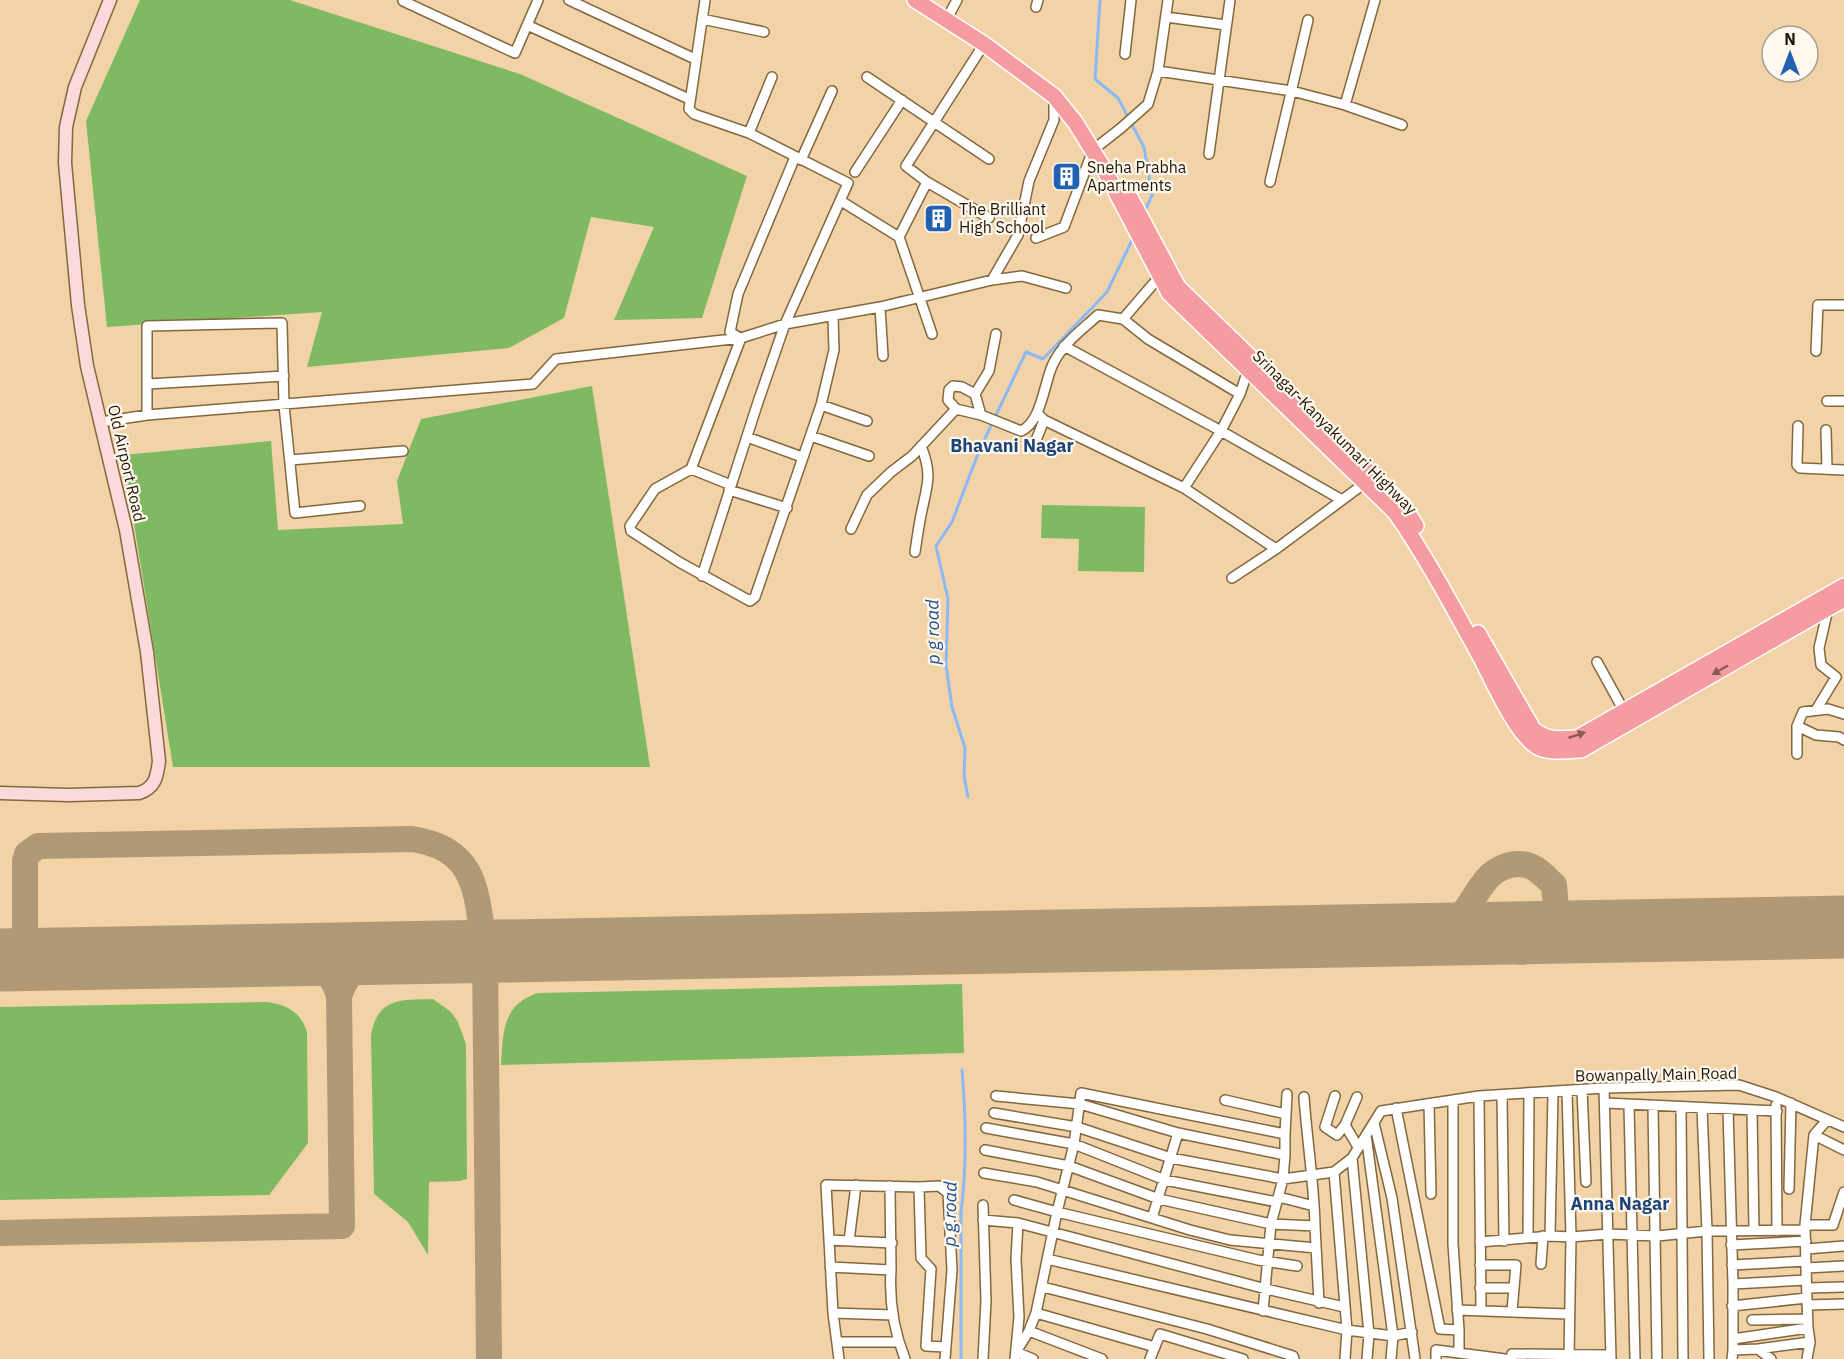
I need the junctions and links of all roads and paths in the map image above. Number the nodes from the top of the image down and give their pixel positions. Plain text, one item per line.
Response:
1 (110, 0) edge
2 (538, 0) edge
3 (569, 0) edge
4 (705, 0) edge
5 (915, 0) edge
6 (930, 0) edge
7 (1131, 0) edge
8 (1168, 0) edge
9 (1230, 0) edge
10 (1375, 0) edge
11 (403, 1) edge
12 (954, 6) edge
13 (1166, 17) junction
14 (702, 19) junction
15 (1308, 20) dead end
16 (527, 25) junction
17 (1226, 25) junction
18 (764, 32) dead end
19 (984, 44) junction
20 (1125, 54) dead end
21 (695, 59) junction
22 (1158, 71) junction
23 (772, 77) dead end
24 (867, 77) dead end
25 (1220, 81) junction
26 (832, 91) dead end
27 (1292, 91) junction
28 (1054, 96) junction
29 (689, 99) junction
30 (902, 100) junction
31 (1345, 105) junction
32 (934, 121) junction
33 (1402, 125) dead end
34 (749, 134) junction
35 (1097, 147) junction
36 (1209, 154) dead end
37 (798, 159) junction
38 (989, 159) dead end
39 (855, 172) dead end
40 (927, 182) junction
41 (1270, 182) dead end
42 (841, 201) junction
43 (989, 218) dead end
44 (900, 237) junction
45 (1036, 238) dead end
46 (1149, 243) junction
47 (1160, 276) junction
48 (993, 280) junction
49 (1066, 288) dead end
50 (919, 297) junction
51 (1844, 305) edge
52 (880, 307) junction
53 (833, 316) junction
54 (1123, 319) junction
55 (785, 324) junction
56 (932, 334) dead end
57 (996, 334) dead end
58 (741, 338) junction
59 (1064, 346) junction
60 (1816, 351) dead end
61 (884, 356) dead end
62 (1248, 370) junction
63 (284, 376) junction
64 (148, 384) junction
65 (975, 394) junction
66 (1240, 394) junction
67 (1827, 401) dead end
68 (1844, 401) edge
69 (284, 405) junction
70 (821, 405) junction
71 (956, 409) junction
72 (147, 414) junction
73 (981, 415) junction
74 (1040, 417) junction
75 (867, 421) dead end
76 (101, 422) junction
77 (1798, 426) dead end
78 (1826, 430) dead end
79 (1221, 431) junction
80 (811, 436) junction
81 (747, 437) junction
82 (921, 446) junction
83 (1033, 448) dead end
84 (403, 451) dead end
85 (869, 456) dead end
86 (802, 457) junction
87 (290, 460) junction
88 (692, 469) junction
89 (1827, 470) junction
90 (1844, 470) edge
91 (1365, 483) junction
92 (730, 488) junction
93 (1184, 488) junction
94 (1342, 500) junction
95 (360, 506) dead end
96 (787, 507) junction
97 (851, 530) dead end
98 (1276, 549) junction
99 (915, 552) dead end
100 (702, 576) junction
101 (1232, 578) dead end
102 (1844, 586) edge
103 (1844, 599) edge
104 (1828, 609) junction
105 (1597, 662) dead end
106 (1816, 710) junction
107 (1624, 711) junction
108 (1844, 714) edge
109 (1797, 726) junction
110 (1844, 740) edge
111 (1797, 754) dead end
112 (0, 793) edge
113 (1604, 1088) junction
114 (1582, 1090) junction
115 (1567, 1091) junction
116 (1553, 1092) junction
117 (1529, 1093) junction
118 (1287, 1094) dead end
119 (1502, 1095) junction
120 (996, 1096) dead end
121 (1335, 1096) dead end
122 (1479, 1096) junction
123 (1304, 1097) dead end
124 (1357, 1097) dead end
125 (1776, 1097) junction
126 (1225, 1100) dead end
127 (1453, 1100) junction
128 (1606, 1103) junction
129 (1791, 1103) junction
130 (1080, 1104) junction
131 (1429, 1104) junction
132 (1629, 1106) junction
133 (1653, 1107) junction
134 (1681, 1107) junction
135 (1396, 1108) junction
136 (1702, 1108) junction
137 (1728, 1109) junction
138 (1752, 1110) junction
139 (1777, 1111) junction
140 (994, 1113) dead end
141 (1286, 1114) junction
142 (1827, 1120) junction
143 (1374, 1123) junction
144 (1345, 1125) junction
145 (1077, 1127) junction
146 (1844, 1127) edge
147 (986, 1128) dead end
148 (1178, 1132) junction
149 (1285, 1134) junction
150 (1366, 1135) junction
151 (1814, 1135) junction
152 (1074, 1144) junction
153 (1358, 1147) junction
154 (985, 1150) dead end
155 (1844, 1150) edge
156 (1284, 1155) junction
157 (1171, 1158) junction
158 (1352, 1158) junction
159 (1069, 1166) junction
160 (1334, 1172) junction
161 (984, 1173) dead end
162 (1312, 1176) junction
163 (1283, 1179) junction
164 (1165, 1180) junction
165 (1586, 1182) dead end
166 (856, 1185) junction
167 (890, 1186) junction
168 (919, 1187) junction
169 (1062, 1188) junction
170 (1789, 1189) dead end
171 (1844, 1192) edge
172 (1431, 1194) dead end
173 (1279, 1197) junction
174 (1159, 1199) junction
175 (1014, 1200) dead end
176 (983, 1205) dead end
177 (1314, 1206) junction
178 (1057, 1212) junction
179 (1152, 1218) junction
180 (983, 1220) junction
181 (1018, 1223) junction
182 (1271, 1224) junction
183 (1805, 1225) junction
184 (1315, 1226) junction
185 (1754, 1230) junction
186 (1731, 1231) junction
187 (1777, 1231) junction
188 (1052, 1232) junction
189 (1707, 1232) junction
190 (1608, 1234) junction
191 (1682, 1235) junction
192 (1546, 1236) junction
193 (1633, 1236) junction
194 (1657, 1236) junction
195 (1528, 1237) junction
196 (1571, 1237) junction
197 (829, 1240) junction
198 (849, 1241) junction
199 (1504, 1241) junction
200 (1480, 1242) junction
201 (892, 1244) junction
202 (1271, 1244) junction
203 (1731, 1245) junction
204 (1806, 1245) junction
205 (1844, 1246) edge
206 (1316, 1248) junction
207 (1047, 1259) junction
208 (1269, 1262) junction
209 (1541, 1264) dead end
210 (1732, 1264) junction
211 (1480, 1265) junction
212 (1297, 1266) dead end
213 (1844, 1266) edge
214 (830, 1267) junction
215 (1806, 1268) junction
216 (891, 1270) junction
217 (1733, 1284) junction
218 (1043, 1287) junction
219 (1844, 1287) edge
220 (1480, 1288) junction
221 (1513, 1288) junction
222 (1266, 1289) junction
223 (1807, 1297) junction
224 (1319, 1302) junction
225 (1844, 1304) edge
226 (1732, 1306) junction
227 (1344, 1307) junction
228 (1457, 1310) junction
229 (1481, 1310) junction
230 (1263, 1311) junction
231 (1512, 1311) junction
232 (833, 1313) junction
233 (1036, 1313) junction
234 (1569, 1314) junction
235 (893, 1315) junction
236 (1752, 1320) dead end
237 (1807, 1324) junction
238 (1440, 1329) junction
239 (1347, 1330) junction
240 (1460, 1330) junction
241 (1029, 1331) junction
242 (1412, 1332) junction
243 (1369, 1334) junction
244 (1393, 1336) junction
245 (837, 1342) junction
246 (898, 1342) junction
247 (1810, 1342) junction
248 (946, 1347) junction
249 (1155, 1347) junction
250 (1732, 1349) edge
251 (1758, 1349) junction
252 (1459, 1353) junction
253 (1436, 1354) edge
254 (1016, 1355) edge
255 (1569, 1357) edge
256 (1611, 1357) edge
257 (839, 1359) edge
258 (904, 1359) edge
259 (945, 1359) edge
260 (983, 1359) edge
261 (1033, 1359) edge
262 (1102, 1359) edge
263 (1150, 1359) edge
264 (1243, 1359) edge
265 (1294, 1359) edge
266 (1345, 1359) edge
267 (1367, 1359) edge
268 (1391, 1359) edge
269 (1415, 1359) edge
270 (1505, 1359) edge
271 (1511, 1359) edge
272 (1635, 1359) edge
273 (1657, 1359) edge
274 (1683, 1359) edge
275 (1709, 1359) edge
276 (1771, 1359) edge
277 (1807, 1359) edge

1 - 76 main road, Old Airport Road
2 - 16 street
3 - 21 street
4 - 14 street
5 - 19 highway, Srinagar-Kanyakumari Highway
6 - 12 highway, Srinagar-Kanyakumari Highway
7 - 20 street
8 - 13 street
9 - 17 street
10 - 31 street
11 - 16 street
12 - 35 highway, Srinagar-Kanyakumari Highway
13 - 17 street
13 - 22 street
14 - 18 street
14 - 21 street
15 - 27 street
16 - 29 street
17 - 25 street
19 - 28 highway, Srinagar-Kanyakumari Highway
19 - 32 street
21 - 29 street
22 - 25 street
22 - 35 street
23 - 34 street
24 - 30 street
25 - 27 street
25 - 36 street
26 - 37 street
27 - 31 street
27 - 41 street
28 - 35 highway, Srinagar-Kanyakumari Highway
28 - 48 street
29 - 34 street
30 - 32 street
30 - 39 street
31 - 33 street
32 - 38 street
32 - 40 street
34 - 37 street
35 - 45 street
35 - 46 highway, Srinagar-Kanyakumari Highway
37 - 42 street
37 - 58 street
40 - 43 street
40 - 44 street
42 - 44 street
42 - 55 street
44 - 50 street
46 - 47 highway, Srinagar-Kanyakumari Highway
46 -> 107 highway, Srinagar-Kanyakumari Highway
47 - 54 street
47 - 62 highway, Srinagar-Kanyakumari Highway
48 - 49 street
48 - 50 street
50 - 52 street
50 - 56 street
51 - 60 street
52 - 53 street
52 - 61 street
53 - 55 street
53 - 70 street
54 - 59 street
54 - 66 street
55 - 58 street
55 - 81 street
57 - 65 street
58 - 69 street
58 - 88 street
59 - 74 street
59 - 79 street
62 - 66 street
62 - 91 highway, Srinagar-Kanyakumari Highway
63 - 64 street
63 - 64 street
63 - 69 street
64 - 72 street
65 - 71 street
65 - 73 street
66 - 79 street
67 - 68 street
69 - 72 street
69 - 87 street
70 - 75 street
70 - 80 street
71 - 73 street
71 - 82 street
72 - 76 street
73 - 74 street
74 - 83 street
74 - 93 street
76 - 112 main road, Old Airport Road
77 - 89 street
78 - 89 street
79 - 93 street
79 - 94 street
80 - 85 street
80 - 86 street
81 - 86 street
81 - 92 street
82 - 97 street
82 - 99 street
84 - 87 street
86 - 96 street
87 - 95 street
88 - 92 street
88 - 100 street
89 - 90 street
91 - 94 street
104 -> 91 highway, Srinagar-Kanyakumari Highway
92 - 96 street
92 - 100 street
93 - 98 street
94 - 98 street
96 - 100 street
98 - 101 street
102 - 107 highway, Srinagar-Kanyakumari Highway
103 - 104 highway, Srinagar-Kanyakumari Highway
104 - 106 street
105 - 107 street
106 - 108 street
106 - 109 street
109 - 110 street
109 - 111 street
113 - 114 street, Bowanpally Main Road
113 - 125 street, Bowanpally Main Road
113 - 128 street
114 - 115 street, Bowanpally Main Road
114 - 165 street
115 - 116 street, Bowanpally Main Road
115 - 196 street
116 - 117 street, Bowanpally Main Road
116 - 192 street
117 - 119 street, Bowanpally Main Road
117 - 195 street
118 - 141 street
119 - 122 street, Bowanpally Main Road
119 - 199 street
120 - 130 street
121 - 144 street
122 - 127 street, Bowanpally Main Road
122 - 200 street
123 - 162 street
124 - 144 street
125 - 129 street, Bowanpally Main Road
125 - 139 street
126 - 141 street
127 - 131 street, Bowanpally Main Road
127 - 228 street
128 - 132 street
128 - 190 street
129 - 142 street, Bowanpally Main Road
129 - 170 street
130 - 145 street
130 - 148 street
130 - 149 street
131 - 135 street, Bowanpally Main Road
131 - 172 street
132 - 133 street
132 - 193 street
133 - 134 street
133 - 194 street
134 - 136 street
134 - 191 street
135 - 143 street
135 - 238 street
136 - 137 street
136 - 189 street
137 - 138 street
137 - 186 street
138 - 139 street
138 - 185 street
139 - 187 street
140 - 145 street
141 - 149 street
142 - 146 street, Bowanpally Main Road
142 - 151 street
143 - 150 street
143 - 242 street
144 - 153 street
145 - 152 street
145 - 157 street
147 - 152 street
148 - 156 street
148 - 157 street
149 - 156 street
150 - 153 street
150 - 244 street
151 - 155 street
151 - 183 street
152 - 159 street
152 - 164 street
153 - 158 street
154 - 159 street
156 - 163 street
157 - 163 street
157 - 164 street
158 - 160 street
158 - 243 street
159 - 169 street
159 - 174 street
160 - 162 street
160 - 227 street
161 - 169 street
162 - 163 street
162 - 177 street
163 - 173 street
164 - 173 street
164 - 174 street
166 - 167 street
166 - 197 street
166 - 198 street
167 - 168 street
167 - 201 street
168 - 248 street
168 - 248 street
169 - 178 street
169 - 179 street
171 - 183 street
173 - 177 street
173 - 182 street
174 - 179 street
174 - 182 street
175 - 178 street
176 - 180 street
177 - 184 street
178 - 188 street
178 - 208 street
179 - 202 street
180 - 181 street
180 - 260 street
181 - 188 street
181 - 254 street
182 - 184 street
182 - 202 street
183 - 187 street
183 - 204 street
184 - 206 street
185 - 186 street
185 - 187 street
186 - 189 street
186 - 203 street
188 - 207 street
188 - 222 street
189 - 191 street
189 - 275 street
190 - 193 street
190 - 196 street
190 - 256 street
191 - 194 street
191 - 274 street
192 - 195 street
192 - 196 street
192 - 209 street
193 - 194 street
193 - 272 street
194 - 273 street
195 - 199 street
196 - 234 street
197 - 198 street
197 - 214 street
198 - 201 street
199 - 200 street
200 - 211 street
201 - 216 street
202 - 206 street
202 - 208 street
203 - 204 street
203 - 210 street
204 - 205 street
204 - 215 street
206 - 224 street
207 - 218 street
207 - 230 street
208 - 212 street
208 - 222 street
210 - 215 street
210 - 217 street
211 - 220 street
211 - 221 street
213 - 215 street
214 - 216 street
214 - 232 street
215 - 223 street
216 - 235 street
217 - 223 street
217 - 226 street
218 - 233 street
218 - 265 street
219 - 223 street
220 - 221 street
220 - 229 street
221 - 231 street
222 - 224 street
222 - 230 street
223 - 225 street
223 - 226 street
223 - 237 street
224 - 227 street
226 - 250 street
227 - 239 street
228 - 229 street
228 - 240 street
229 - 231 street
230 - 239 street
231 - 234 street
232 - 235 street
232 - 245 street
233 - 241 street
233 - 249 street
234 - 255 street
235 - 246 street
236 - 237 street
237 - 247 street
237 - 250 street
238 - 240 street
238 - 253 street
239 - 243 street
239 - 266 street
240 - 252 street
241 - 254 street
241 - 262 street
242 - 244 street
242 - 269 street
243 - 244 street
243 - 267 street
244 - 268 street
245 - 246 street
245 - 257 street
246 - 258 street
247 - 251 street
247 - 277 street
248 - 259 street
249 - 263 street
249 - 264 street
250 - 251 street
251 - 276 street
252 - 253 street
252 - 270 street
254 - 261 street
255 - 256 street
255 - 271 street

